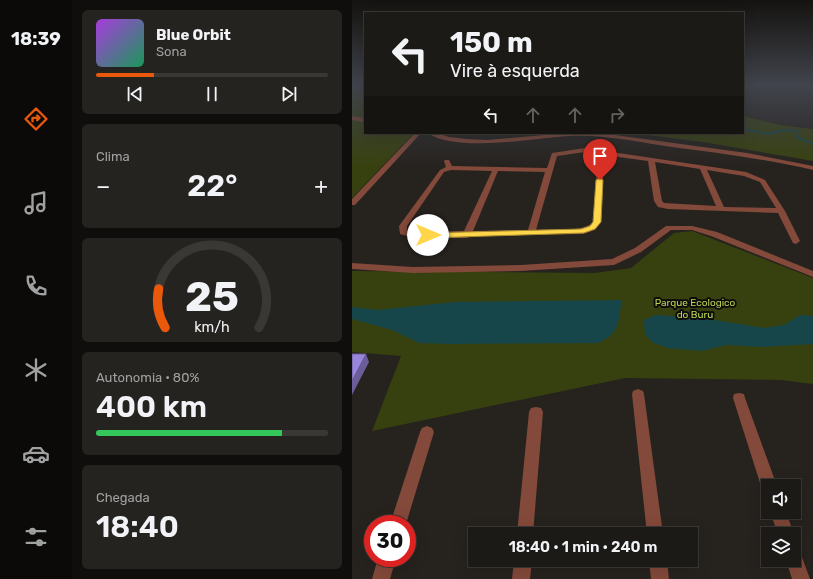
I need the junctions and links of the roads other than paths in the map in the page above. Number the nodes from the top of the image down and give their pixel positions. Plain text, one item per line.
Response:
1 (352, 118) edge
2 (364, 120) edge
3 (417, 134) edge
4 (434, 134) edge
5 (448, 134) edge
6 (536, 134) edge
7 (575, 134) edge
8 (575, 134) edge
9 (618, 134) edge
10 (601, 152) junction
11 (651, 160) junction
12 (810, 165) edge
13 (703, 168) junction
14 (496, 169) junction
15 (549, 170) junction
16 (813, 175) edge
17 (352, 203) edge
18 (721, 209) junction
19 (781, 211) junction
20 (531, 233) junction
21 (467, 235) junction
22 (796, 241) dead end
23 (352, 266) edge
24 (813, 274) edge
25 (638, 394) dead end
26 (739, 398) dead end
27 (536, 412) dead end
28 (427, 432) dead end
29 (767, 479) edge
30 (401, 515) edge
31 (526, 527) edge
32 (654, 527) edge
33 (384, 567) edge
34 (522, 567) edge
35 (659, 567) edge
36 (797, 567) edge
37 (381, 579) edge
38 (521, 579) edge
39 (660, 579) edge
40 (801, 579) edge

1 - 2 street
3 - 17 street
4 - 7 street
5 - 6 street
8 - 12 street
9 - 12 street
10 - 11 street
10 - 15 street
10 - 20 street
11 - 13 street
11 - 18 street
12 - 16 street
13 - 18 street
13 - 19 street
14 - 15 street
14 - 21 street
14 - 21 street
15 - 20 street
18 - 19 street
19 - 22 street
20 - 21 street
23 - 24 street
25 - 32 street
26 - 29 street
27 - 31 street
28 - 30 street
33 - 37 street
34 - 38 street
35 - 39 street
36 - 40 street

